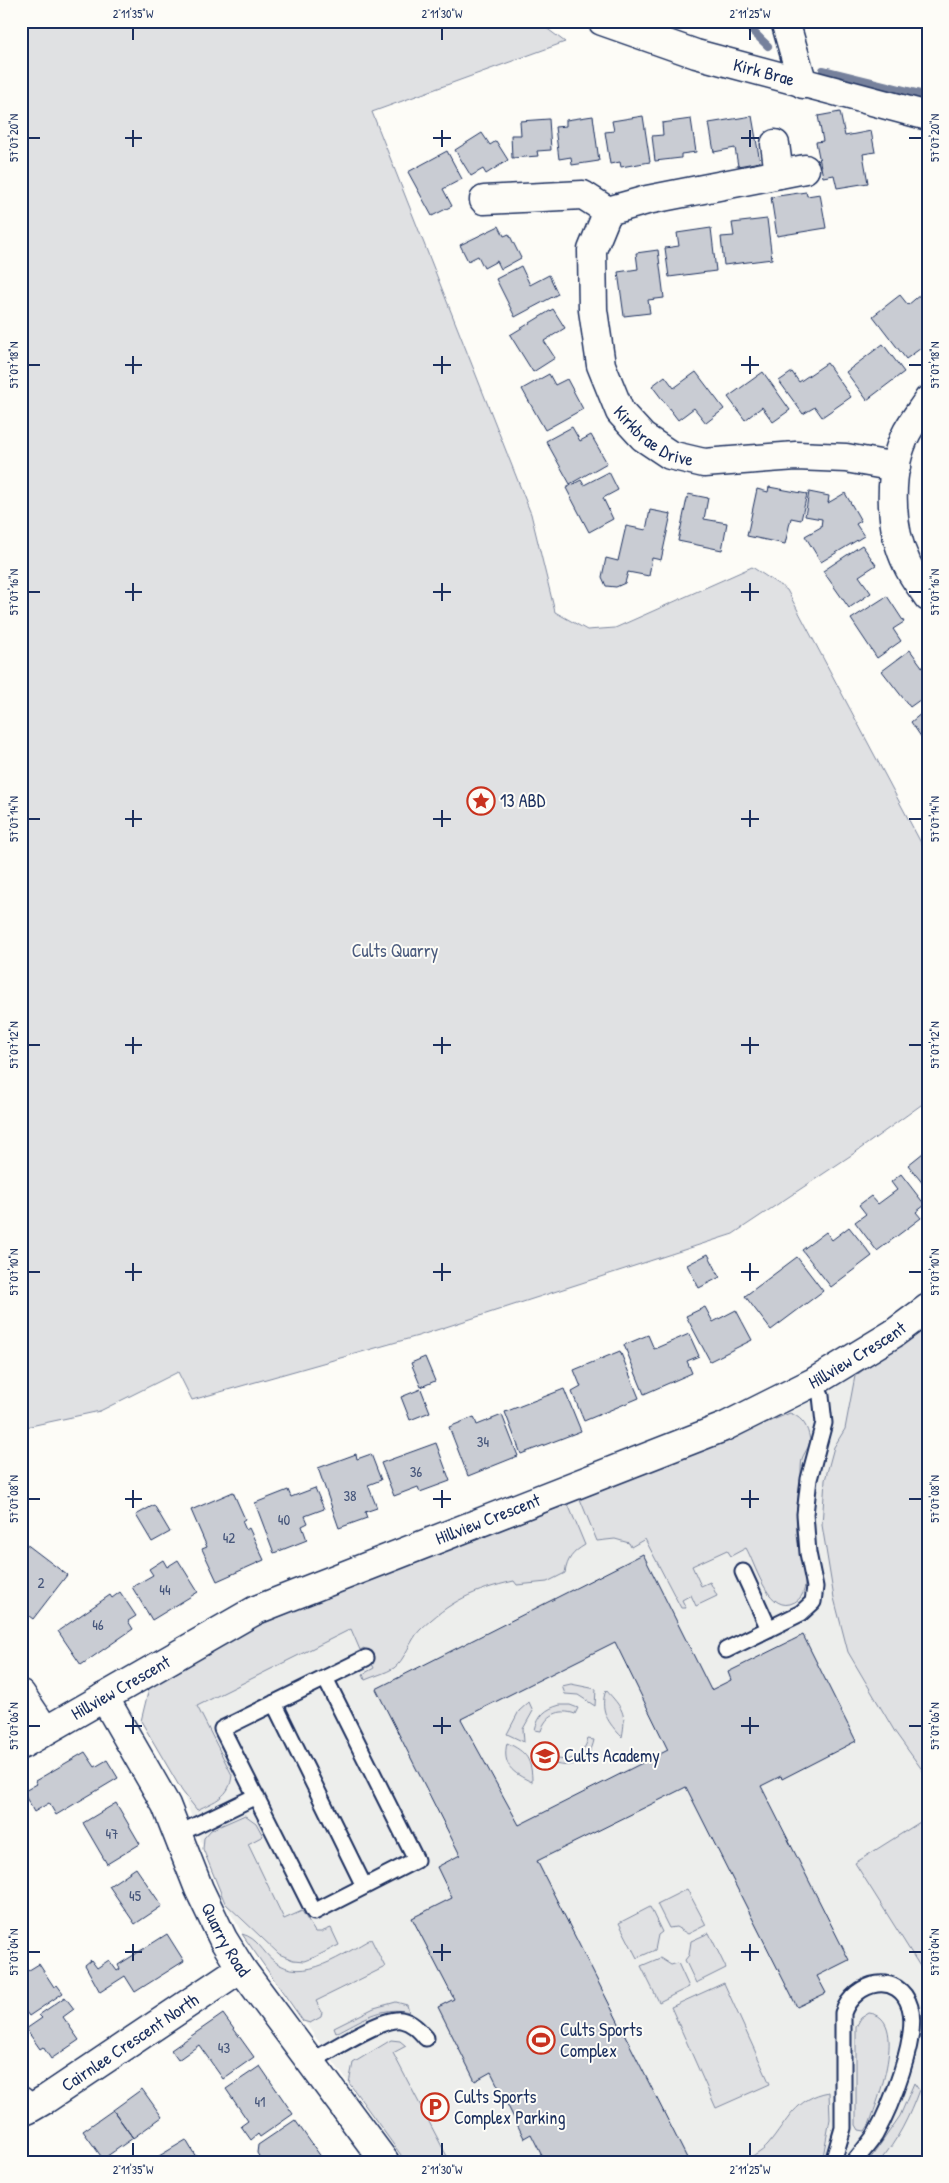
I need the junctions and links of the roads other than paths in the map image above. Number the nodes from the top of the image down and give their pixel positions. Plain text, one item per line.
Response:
1 (602, 21) edge
2 (785, 21) edge
3 (803, 84) junction
4 (928, 116) edge
5 (775, 144) dead end
6 (484, 200) dead end
7 (608, 211) junction
8 (928, 400) edge
9 (896, 468) junction
10 (928, 597) edge
11 (928, 1308) edge
12 (814, 1382) junction
13 (743, 1572) dead end
14 (769, 1629) junction
15 (726, 1650) dead end
16 (366, 1658) dead end
17 (325, 1678) junction
18 (21, 1694) edge
19 (104, 1697) junction
20 (274, 1703) junction
21 (45, 1730) junction
22 (21, 1745) edge
23 (256, 1796) junction
24 (178, 1834) junction
25 (364, 1886) junction
26 (241, 1968) junction
27 (426, 2038) dead end
28 (310, 2062) junction
29 (21, 2101) edge
30 (385, 2162) edge
31 (833, 2162) edge
32 (854, 2162) edge

1 - 3 street, Kirk Brae
2 - 3 street
3 - 4 street, Kirk Brae
5 - 7 street
6 - 7 street
7 - 9 street, Kirkbrae Drive
8 - 9 street
9 - 10 street
11 - 12 street, Hillview Crescent
12 - 14 lane
12 - 19 street, Hillview Crescent
13 - 14 lane
14 - 15 lane
16 - 17 lane
17 - 20 lane
17 - 25 lane
18 - 21 street
19 - 21 street, Hillview Crescent
19 - 24 street, Quarry Road
20 - 23 lane
20 - 25 lane
21 - 22 street, Hillview Crescent
23 - 24 lane
23 - 25 lane
24 - 26 street, Quarry Road
26 - 28 street, Quarry Road
26 - 29 street, Cairnlee Crescent North
27 - 28 lane
28 - 30 street, Quarry Road
31 - 32 lane

